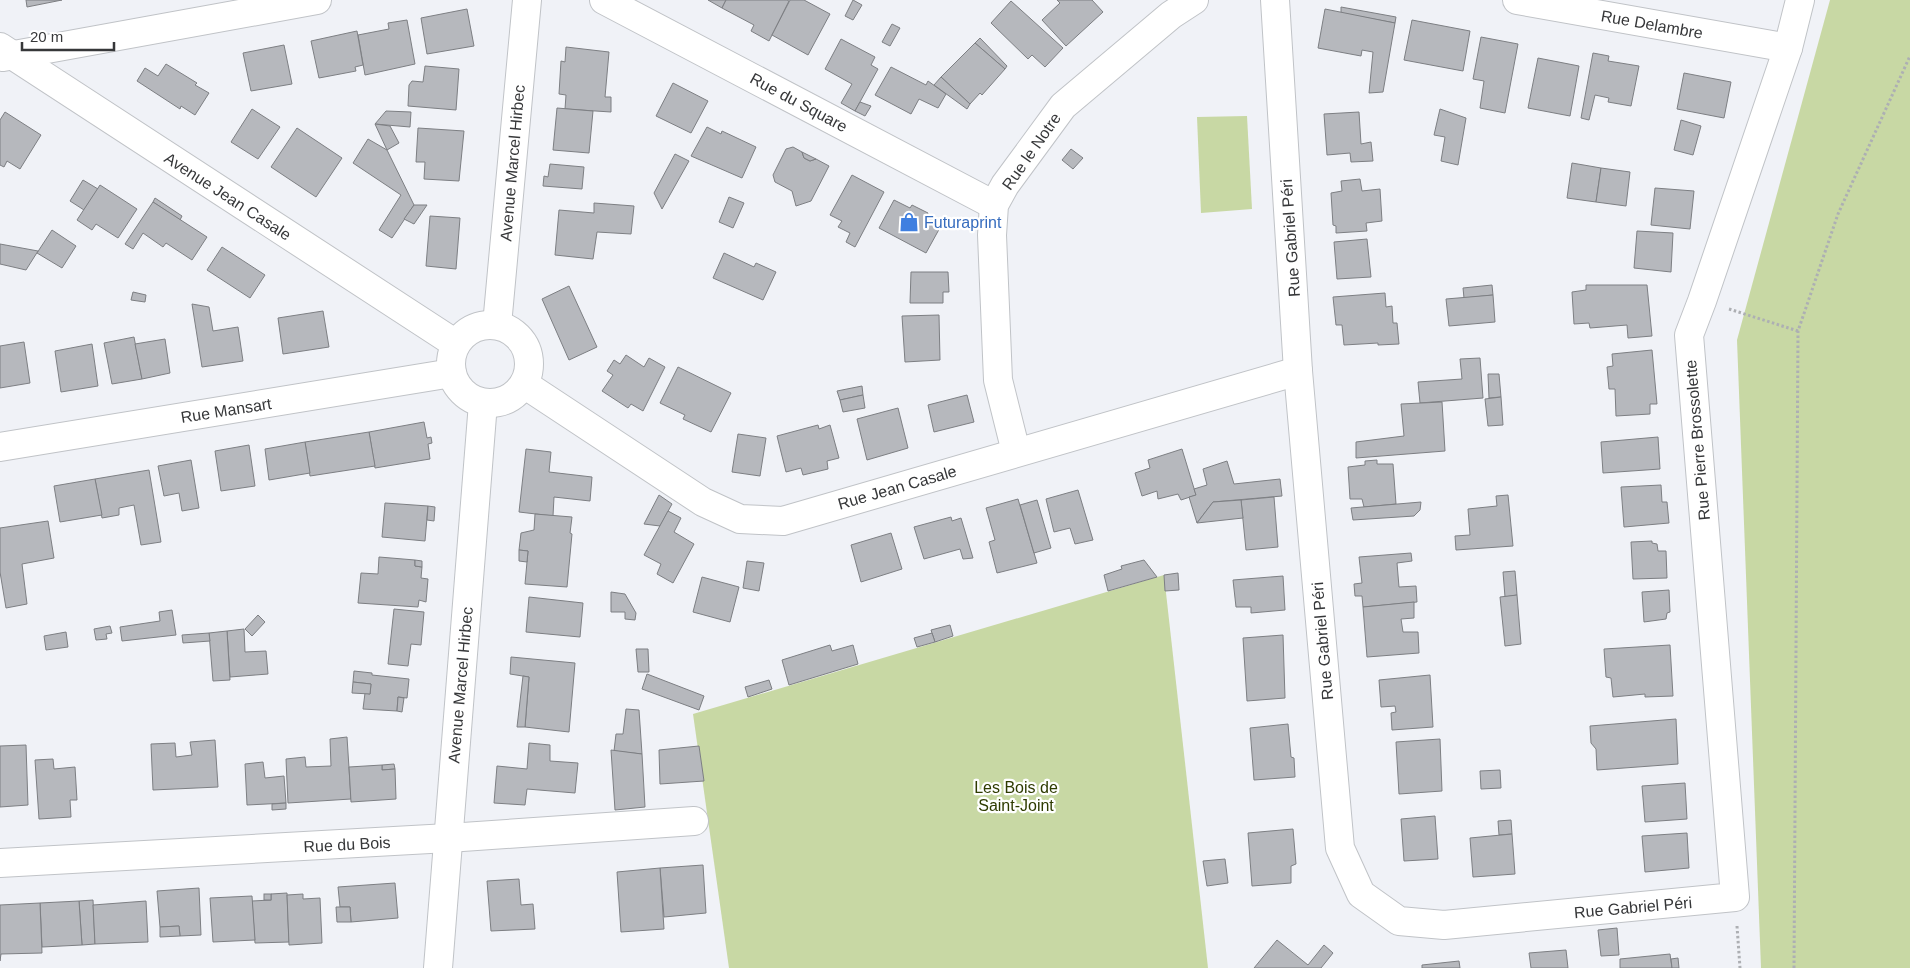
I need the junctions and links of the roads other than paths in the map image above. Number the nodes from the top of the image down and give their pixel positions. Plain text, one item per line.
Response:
1 (317, 0) edge
2 (527, 0) edge
3 (604, 0) edge
4 (1194, 0) edge
5 (1275, 0) edge
6 (1517, 0) edge
7 (1800, 0) edge
8 (1788, 48) junction
9 (4, 54) edge
10 (994, 205) junction
11 (497, 325) junction
12 (456, 344) junction
13 (1298, 371) junction
14 (452, 373) junction
15 (524, 384) junction
16 (483, 403) junction
17 (0, 447) edge
18 (1016, 452) junction
19 (694, 821) dead end
20 (448, 838) junction
21 (0, 863) edge
22 (1736, 897) joint
23 (438, 968) edge

1 - 9 street
2 - 11 street, Avenue Marcel Hirbec
3 - 10 street, Rue du Square
4 - 10 street, Rue le Notre
5 - 13 street, Rue Gabriel Péri
6 - 8 street, Rue Delambre
7 - 8 street, Rue Pierre Brossolette
8 - 22 street, Rue Pierre Brossolette
9 - 12 street, Avenue Jean Casale
10 - 18 street, Rue le Notre
11 - 12 street
11 - 15 street
12 - 14 street
13 - 18 street, Rue Jean Casale
13 - 22 street, Rue Gabriel Péri
14 - 16 street
14 - 17 street, Rue Mansart
15 - 16 street
15 - 18 street, Rue Jean Casale
16 - 20 street, Avenue Marcel Hirbec
19 - 20 street, Rue du Bois
20 - 21 street, Rue du Bois
20 - 23 street, Avenue Marcel Hirbec

